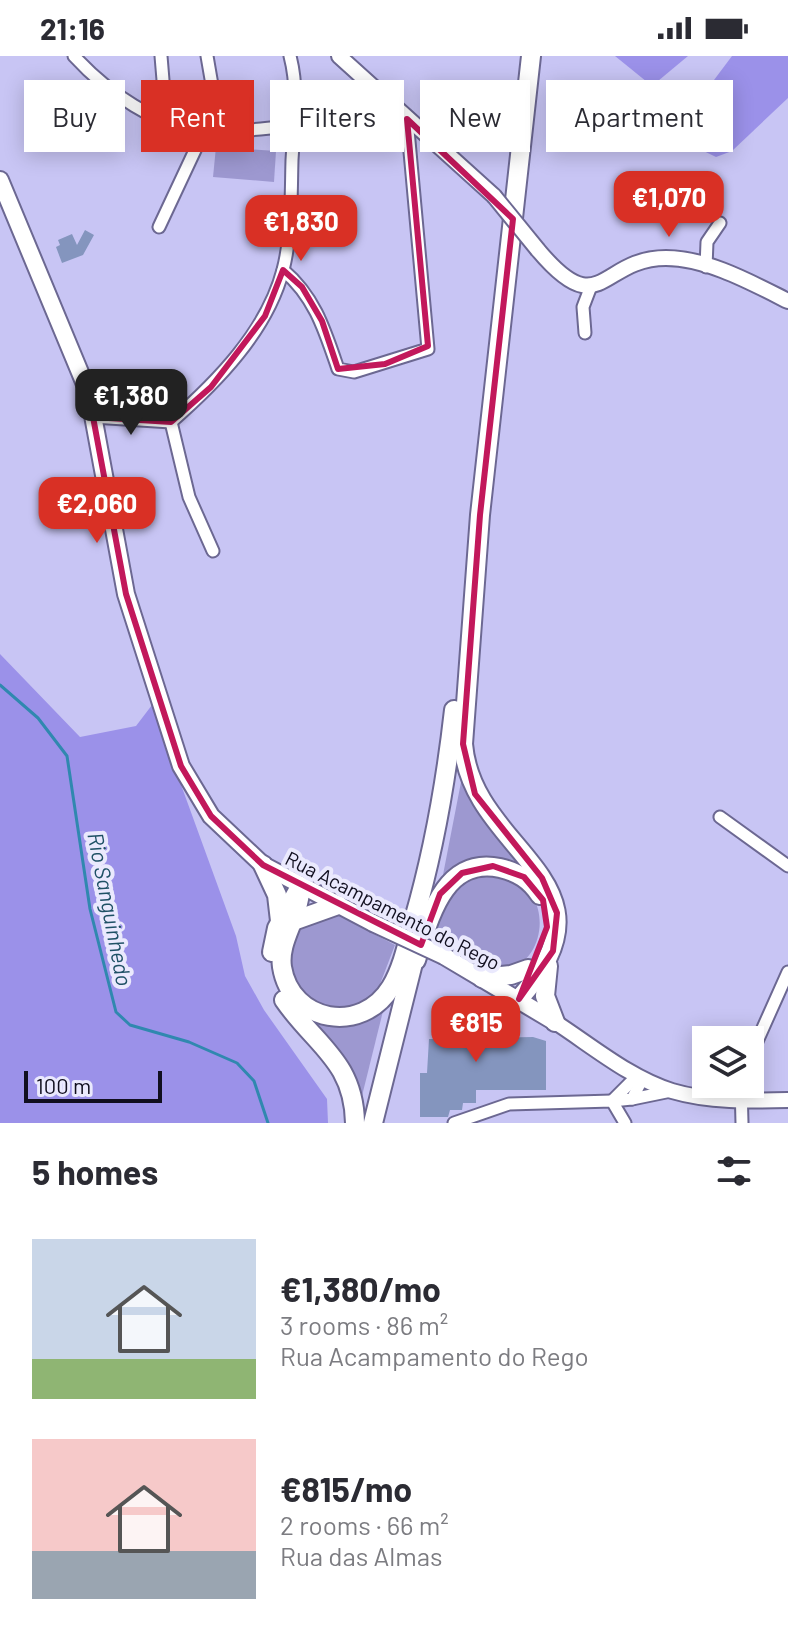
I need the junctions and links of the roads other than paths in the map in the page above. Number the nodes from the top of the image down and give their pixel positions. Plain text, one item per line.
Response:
1 (74, 56) edge
2 (161, 56) edge
3 (207, 56) edge
4 (290, 56) edge
5 (339, 56) edge
6 (531, 56) edge
7 (163, 80) edge
8 (211, 80) edge
9 (293, 80) edge
10 (141, 109) edge
11 (407, 119) junction
12 (194, 152) edge
13 (293, 152) edge
14 (0, 180) edge
15 (720, 223) dead end
16 (159, 227) dead end
17 (706, 267) junction
18 (283, 270) junction
19 (591, 286) junction
20 (788, 301) edge
21 (585, 333) dead end
22 (93, 417) junction
23 (171, 422) junction
24 (480, 515) junction
25 (213, 551) dead end
26 (468, 653) junction
27 (720, 817) dead end
28 (263, 865) junction
29 (788, 866) edge
30 (300, 886) junction
31 (338, 905) junction
32 (288, 921) junction
33 (404, 955) junction
34 (549, 959) junction
35 (528, 969) junction
36 (788, 972) edge
37 (482, 978) junction
38 (409, 981) junction
39 (519, 999) junction
40 (555, 1022) junction
41 (764, 1026) edge
42 (619, 1064) junction
43 (643, 1078) junction
44 (673, 1091) junction
45 (622, 1098) junction
46 (788, 1100) edge
47 (741, 1101) junction
48 (355, 1123) edge
49 (364, 1123) edge
50 (373, 1123) edge
51 (454, 1123) edge
52 (625, 1123) edge
53 (742, 1123) edge

1 - 10 street
2 - 7 street
3 - 8 street
4 - 9 street
5 - 11 street
6 - 24 main road
11 - 18 street
11 - 19 street, bridge
12 - 16 street
13 - 18 street
14 - 22 main road, Rua Acampamento do Rego
15 - 17 street
17 - 19 street
17 - 20 street
18 - 23 street
19 - 21 street
22 - 23 street
22 - 28 main road, Rua Acampamento do Rego
23 - 25 street
24 - 26 main road
24 - 33 main road
26 - 34 main road
26 - 38 main road
27 - 29 street
28 - 30 main road, Rua Acampamento do Rego
28 - 32 main road
30 - 31 main road, Rua Acampamento do Rego
30 - 32 main road
31 - 32 main road
31 - 37 main road, Rua Acampamento do Rego, bridge
32 - 33 main road
32 - 48 main road
33 - 49 main road
34 - 39 main road
34 - 40 main road
35 - 37 main road
35 - 38 main road
35 - 39 main road
36 - 41 street
37 - 39 main road, Rua Acampamento do Rego
38 - 50 main road
39 - 40 main road, Rua Acampamento do Rego
40 - 42 street, Rua Acampamento do Rego
42 - 43 street, Rua Acampamento do Rego
42 - 45 street
43 - 44 street, Rua Acampamento do Rego
43 - 45 street
44 - 45 street
44 - 47 street, Rua Acampamento do Rego
45 - 51 street
45 - 52 street
46 - 47 street, Rua Acampamento do Rego
47 - 53 street

